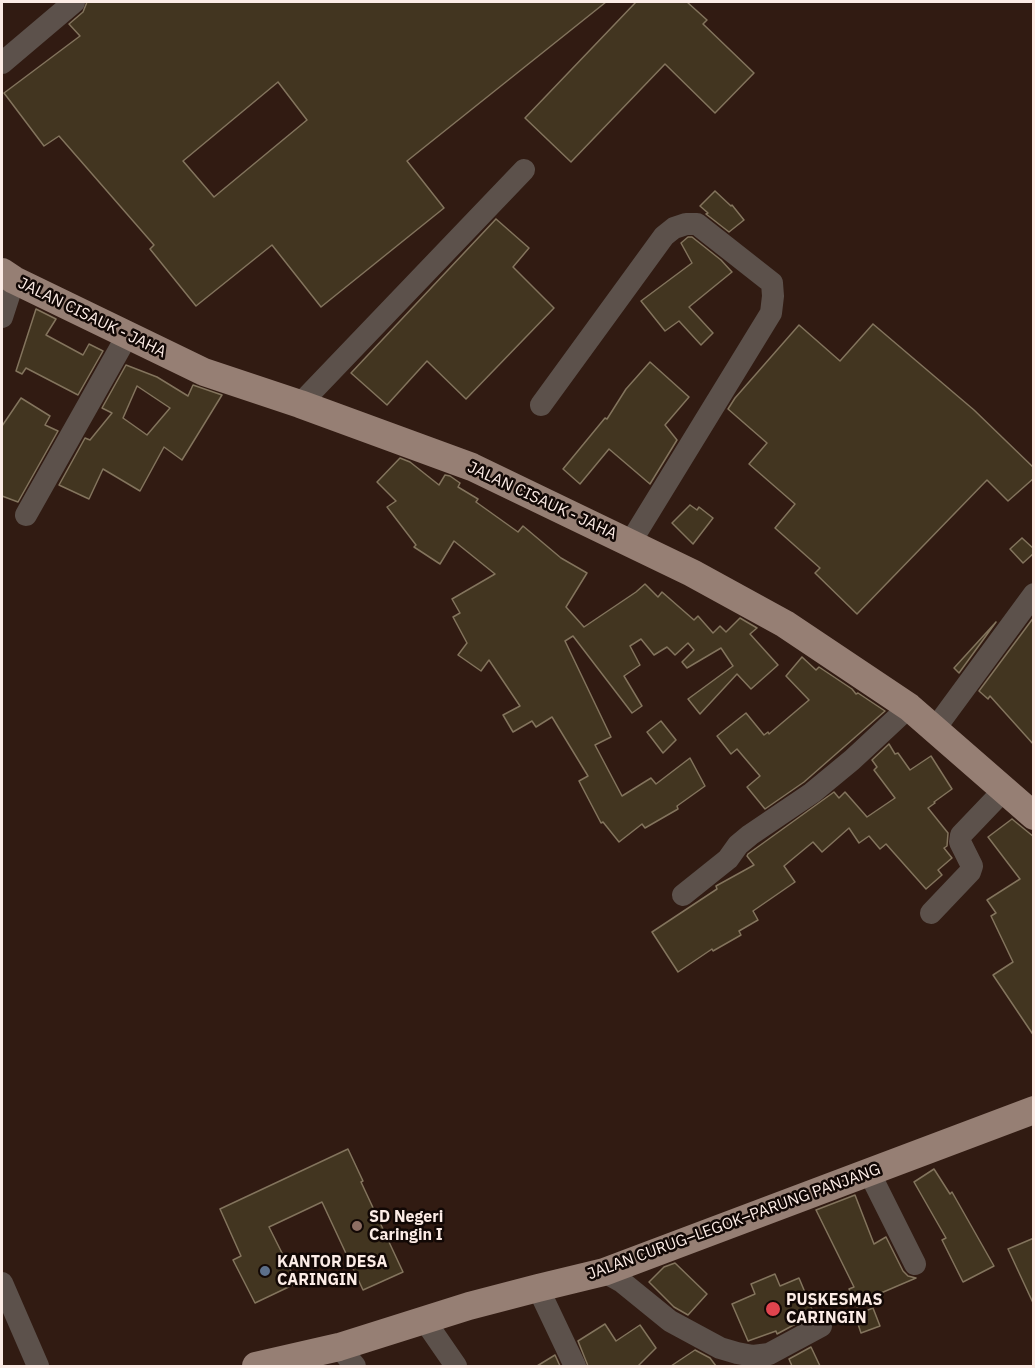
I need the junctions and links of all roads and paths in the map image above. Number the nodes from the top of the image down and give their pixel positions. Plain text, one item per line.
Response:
1 (74, 2) edge
2 (2, 63) edge
3 (524, 170) dead end
4 (8, 276) edge
5 (2, 317) edge
6 (127, 336) junction
7 (300, 404) junction
8 (541, 405) dead end
9 (26, 515) dead end
10 (630, 543) junction
11 (1034, 594) edge
12 (909, 707) junction
13 (934, 730) junction
14 (1004, 790) junction
15 (1034, 816) edge
16 (683, 895) dead end
17 (931, 913) dead end
18 (1034, 1110) edge
19 (869, 1173) junction
20 (915, 1264) dead end
21 (604, 1272) junction
22 (2, 1283) edge
23 (538, 1288) junction
24 (425, 1321) junction
25 (821, 1326) dead end
26 (347, 1357) edge
27 (38, 1366) edge
28 (256, 1366) edge
29 (456, 1366) edge
30 (575, 1366) edge

1 - 2 street
3 - 7 street
4 - 5 street
4 - 6 main road, JALAN CISAUK - JAHA
6 - 7 main road, JALAN CISAUK - JAHA
6 - 9 street
7 - 10 main road, JALAN CISAUK - JAHA
8 - 10 street
10 - 12 main road, JALAN CISAUK - JAHA
11 - 13 street
12 - 13 main road, JALAN CISAUK - JAHA
12 - 16 street
13 - 14 main road, JALAN CISAUK - JAHA
14 - 15 main road, JALAN CISAUK - JAHA
14 - 17 street
18 - 19 main road, JALAN CURUG–LEGOK–PARUNG PANJANG
19 - 20 street
19 - 21 main road, JALAN CURUG–LEGOK–PARUNG PANJANG
21 - 23 main road, JALAN CURUG–LEGOK–PARUNG PANJANG
21 - 25 street
22 - 27 street
23 - 24 main road, JALAN CURUG–LEGOK–PARUNG PANJANG
23 - 30 street
24 - 26 main road, JALAN CURUG–LEGOK–PARUNG PANJANG
24 - 29 street
26 - 28 main road, JALAN CURUG–LEGOK–PARUNG PANJANG

